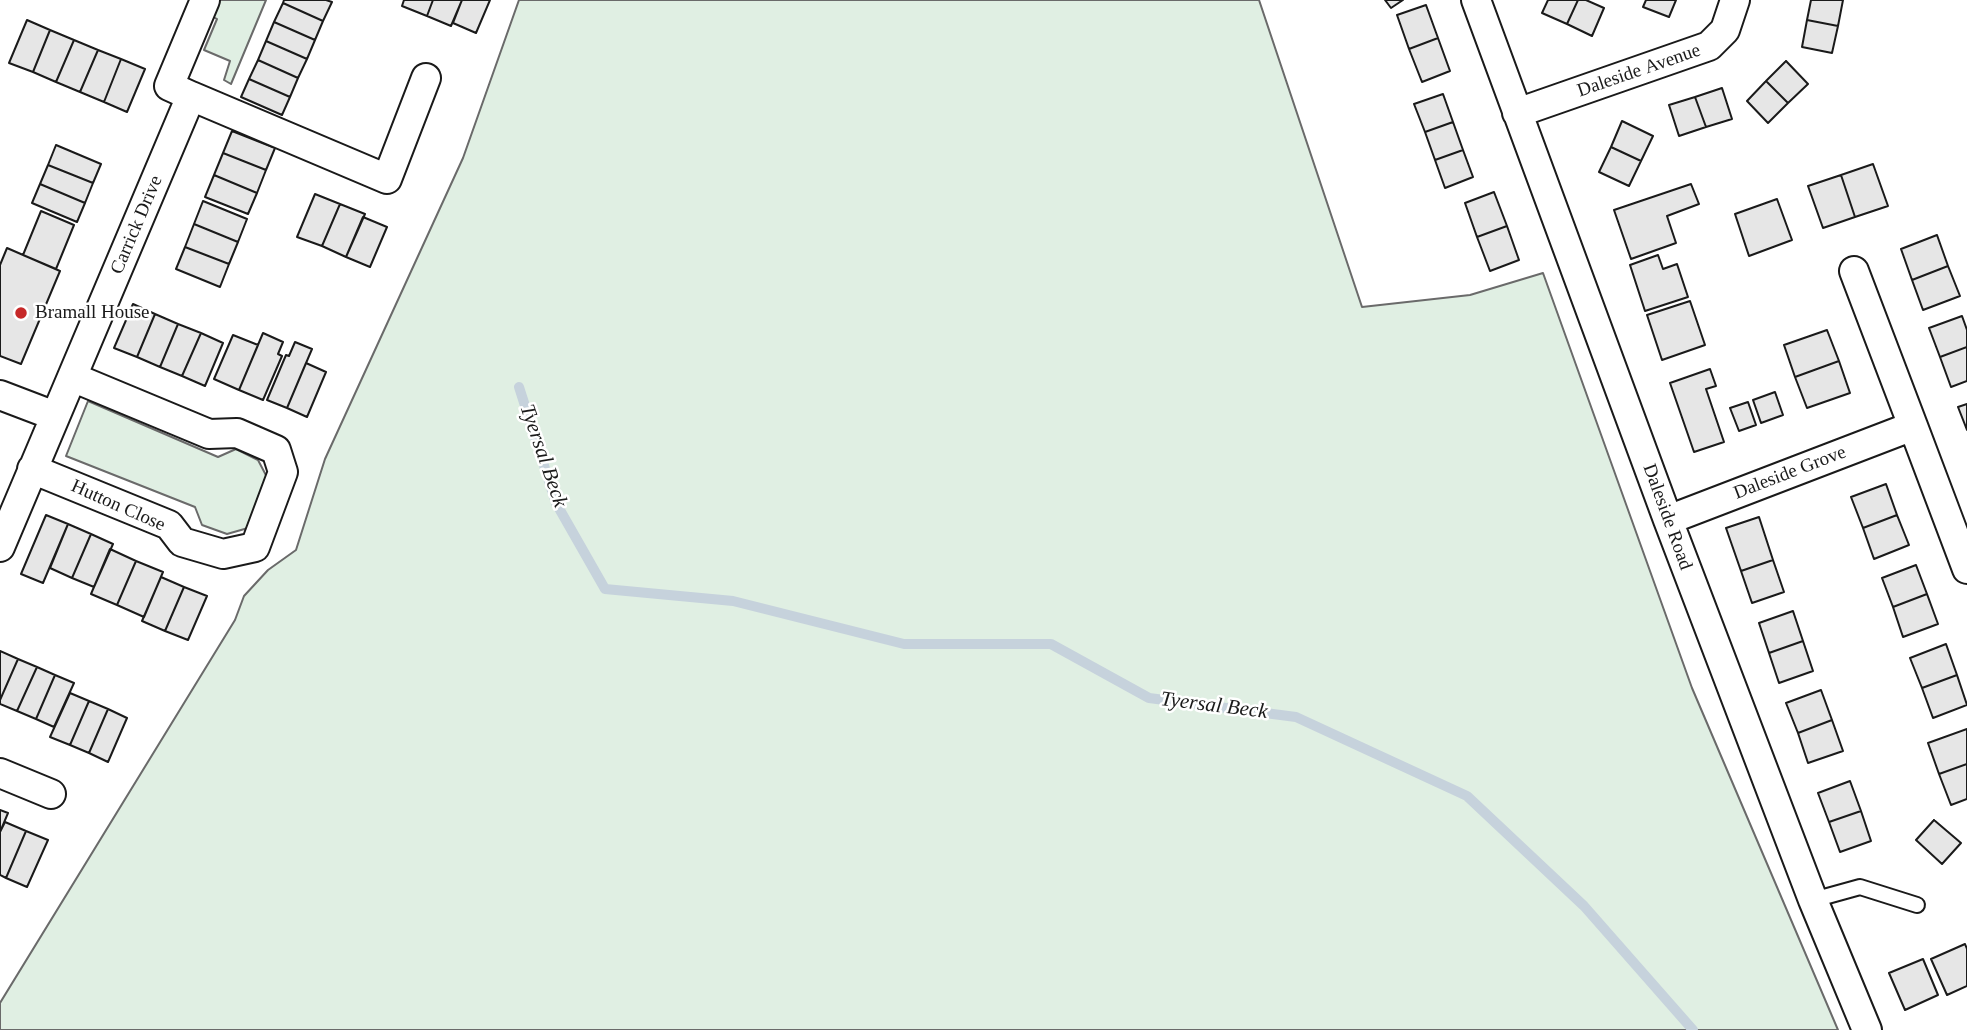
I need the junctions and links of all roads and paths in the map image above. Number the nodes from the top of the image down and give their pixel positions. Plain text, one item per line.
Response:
1 (205, 0) edge
2 (1476, 0) edge
3 (1735, 0) edge
4 (426, 78) dead end
5 (191, 96) junction
6 (1517, 113) junction
7 (1854, 271) dead end
8 (72, 377) junction
9 (0, 395) edge
10 (55, 416) junction
11 (1913, 426) junction
12 (32, 468) junction
13 (1668, 520) junction
14 (0, 547) edge
15 (1967, 569) edge
16 (0, 773) edge
17 (51, 794) dead end
18 (1813, 900) junction
19 (1917, 905) dead end
20 (1867, 1030) edge

1 - 5 street
2 - 6 street, Daleside Road
3 - 6 street, Daleside Avenue
4 - 5 street
5 - 8 street, Carrick Drive
6 - 13 street, Daleside Road
7 - 11 street
8 - 10 street, Carrick Drive
8 - 12 street, Hutton Close
9 - 10 street
10 - 12 street, Carrick Drive
11 - 13 street, Daleside Grove
11 - 15 street
12 - 14 street, Carrick Drive
13 - 18 street, Daleside Road
16 - 17 street
18 - 19 lane
18 - 20 street, Daleside Road

